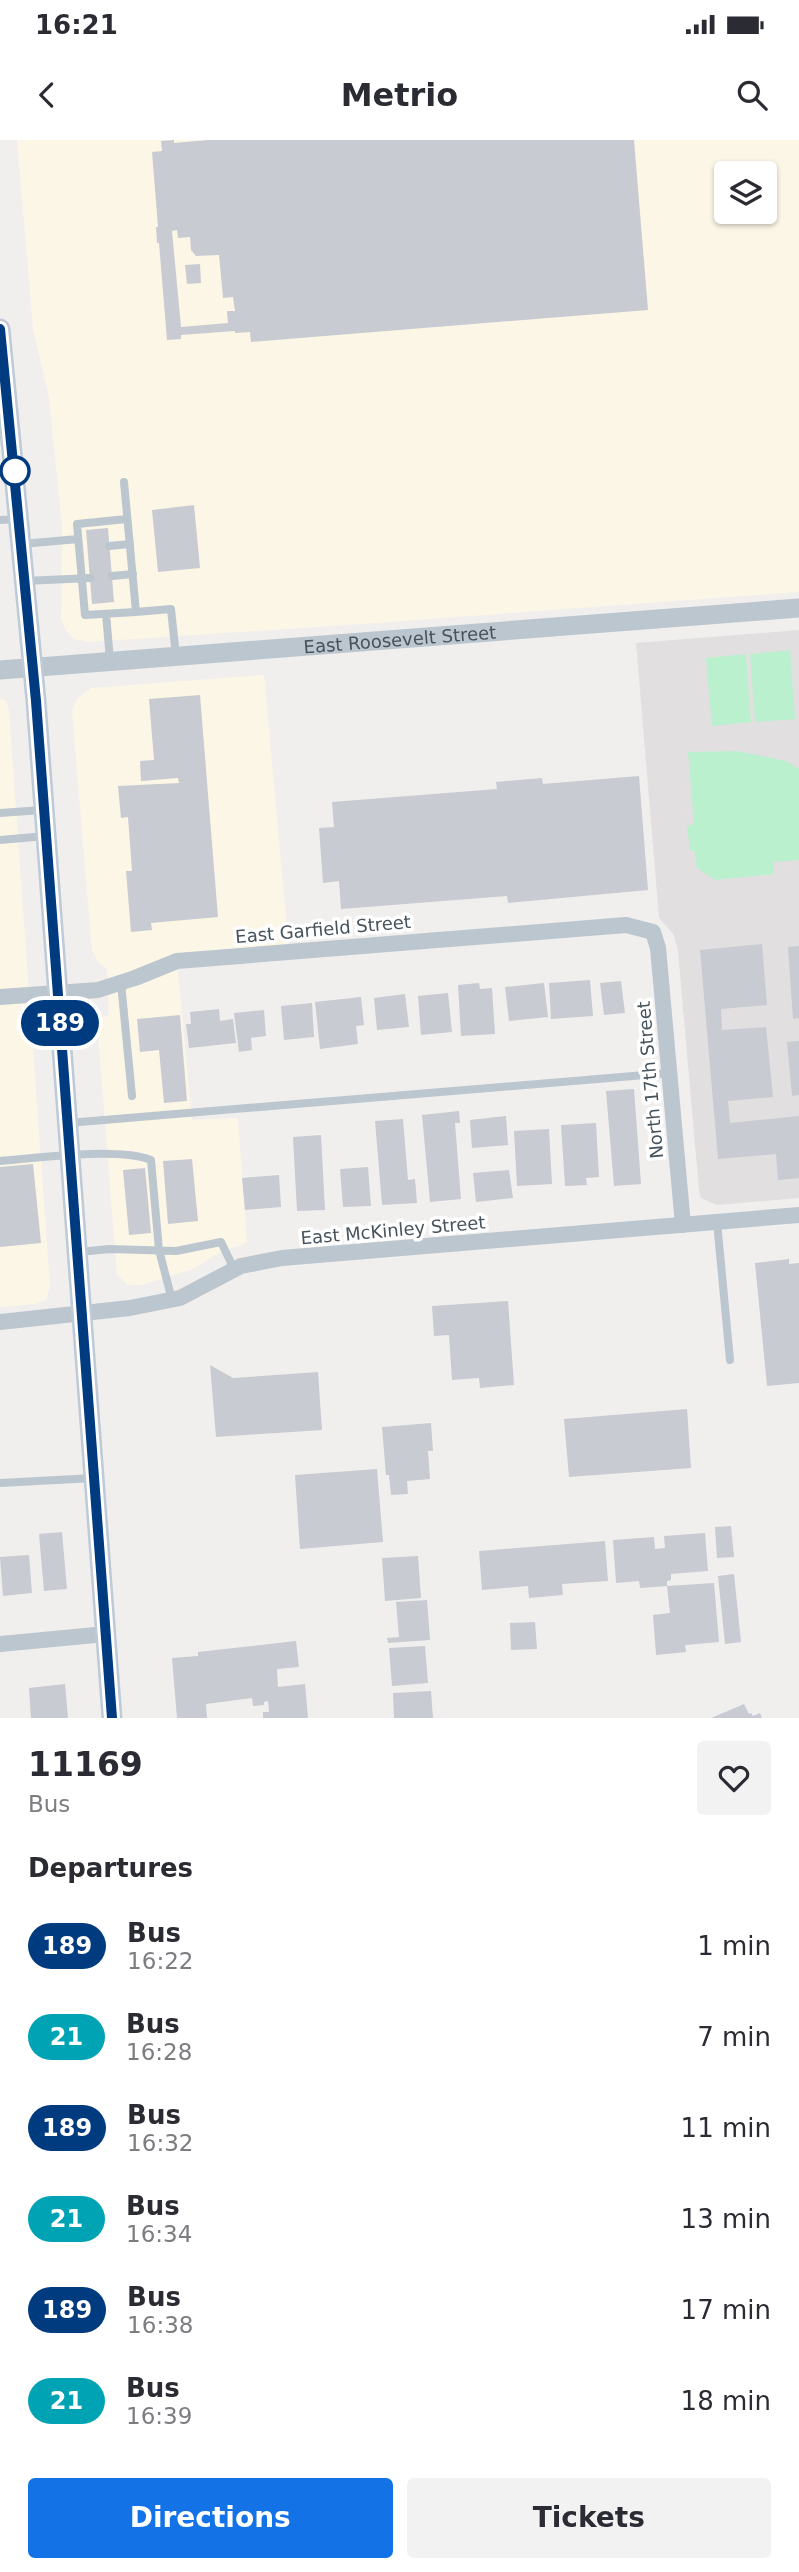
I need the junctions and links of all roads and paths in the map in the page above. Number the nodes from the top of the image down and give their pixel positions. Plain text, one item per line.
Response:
1 (0, 329) edge
2 (2, 366) edge
3 (124, 482) dead end
4 (10, 520) edge
5 (127, 520) junction
6 (78, 538) junction
7 (22, 544) junction
8 (130, 544) junction
9 (109, 546) dead end
10 (132, 574) junction
11 (112, 576) dead end
12 (86, 578) junction
13 (25, 581) junction
14 (799, 608) edge
15 (136, 612) junction
16 (106, 614) junction
17 (176, 656) junction
18 (110, 661) junction
19 (33, 666) junction
20 (0, 670) edge
21 (45, 810) junction
22 (0, 813) edge
23 (46, 836) junction
24 (0, 840) edge
25 (653, 932) joint
26 (121, 983) junction
27 (58, 992) junction
28 (0, 997) edge
29 (669, 1073) junction
30 (132, 1097) dead end
31 (68, 1123) junction
32 (70, 1157) junction
33 (0, 1161) edge
34 (799, 1215) edge
35 (717, 1223) junction
36 (683, 1226) junction
37 (159, 1250) junction
38 (78, 1252) junction
39 (234, 1269) junction
40 (172, 1300) junction
41 (82, 1314) junction
42 (0, 1322) edge
43 (730, 1360) dead end
44 (94, 1478) junction
45 (0, 1483) edge
46 (106, 1634) junction
47 (0, 1644) edge
48 (112, 1718) edge

1 - 2 main road
2 - 4 main road
3 - 5 lane
4 - 7 main road
5 - 6 lane
5 - 8 lane
6 - 7 lane
6 - 12 lane
7 - 13 main road
8 - 9 lane
8 - 10 lane
10 - 11 lane
10 - 15 lane
12 - 13 lane
12 - 16 lane
13 - 19 main road
14 - 17 street, East Roosevelt Street
15 - 16 lane
15 - 17 lane
16 - 18 lane
17 - 18 street, East Roosevelt Street
18 - 19 street, East Roosevelt Street
19 - 20 street, East Roosevelt Street
19 - 21 main road
21 - 22 lane
21 - 23 main road
23 - 24 lane
23 - 27 main road
25 - 26 street, East Garfield Street
25 - 29 street, North 17th Street
26 - 27 street, East Garfield Street
26 - 30 lane
27 - 28 street, East Garfield Street
27 - 31 main road
29 - 31 lane
29 - 36 street, North 17th Street
31 - 32 main road
32 - 33 lane
32 - 37 lane
32 - 38 main road
34 - 35 street, East McKinley Street
35 - 36 street, East McKinley Street
35 - 43 lane
36 - 39 street, East McKinley Street
37 - 38 lane
37 - 39 lane
37 - 40 lane
38 - 41 main road
39 - 40 street, East McKinley Street
40 - 41 street, East McKinley Street
41 - 42 street, East McKinley Street
41 - 44 main road
44 - 45 lane
44 - 46 main road
46 - 47 street
46 - 48 main road

